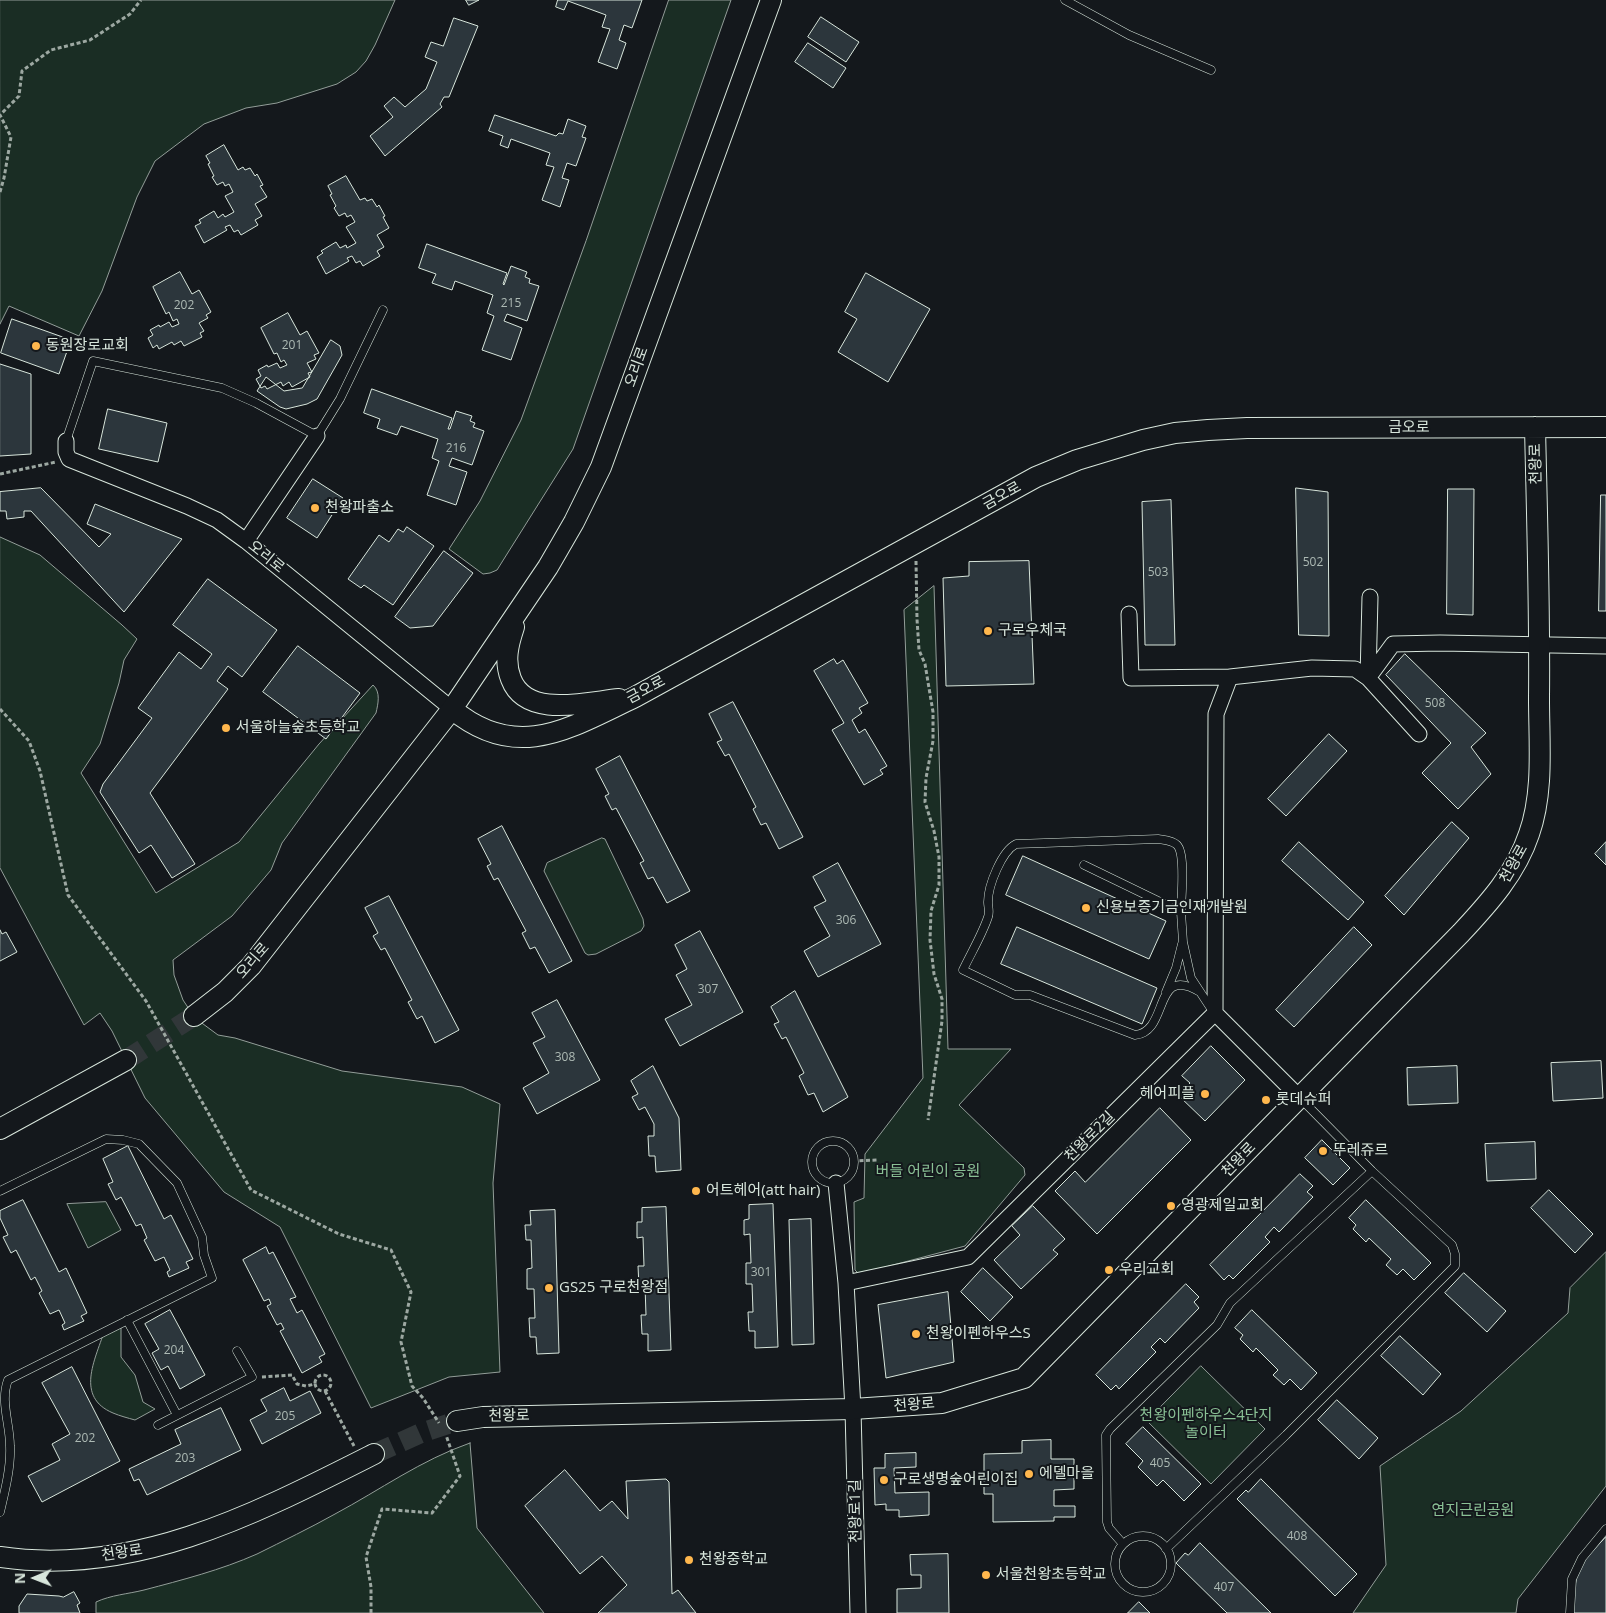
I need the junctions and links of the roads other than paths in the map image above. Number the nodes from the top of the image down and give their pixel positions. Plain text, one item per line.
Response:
1 (771, 0) edge
2 (1065, 0) edge
3 (1211, 70) dead end
4 (383, 310) dead end
5 (1535, 427) junction
6 (1606, 427) edge
7 (317, 436) junction
8 (66, 441) joint
9 (246, 541) junction
10 (1370, 597) dead end
11 (518, 613) junction
12 (1129, 614) dead end
13 (1539, 646) junction
14 (1606, 646) edge
15 (1230, 677) junction
16 (1368, 678) junction
17 (635, 697) junction
18 (452, 709) junction
19 (1419, 734) dead end
20 (1084, 865) dead end
21 (1181, 912) junction
22 (1182, 942) junction
23 (1200, 992) junction
24 (1164, 996) junction
25 (1215, 1013) junction
26 (194, 1016) tunnel mouth
27 (126, 1060) tunnel mouth
28 (1300, 1098) junction
29 (0, 1129) edge
30 (1372, 1171) junction
31 (836, 1183) junction
32 (0, 1191) edge
33 (846, 1283) junction
34 (127, 1320) junction
35 (238, 1351) dead end
36 (854, 1409) junction
37 (177, 1415) junction
38 (158, 1425) dead end
39 (448, 1427) tunnel mouth
40 (368, 1458) tunnel mouth
41 (0, 1512) edge
42 (1606, 1529) edge
43 (1123, 1544) junction
44 (1166, 1549) junction
45 (0, 1557) edge
46 (858, 1613) edge
47 (1570, 1613) edge

1 - 11 main road, 오리로
2 - 3 lane
4 - 7 lane
5 - 6 main road, 금오로
5 - 13 main road, 천왕로
5 - 17 main road, 금오로
7 - 8 lane
7 - 9 street
8 - 9 street, 오리로
9 - 18 street, 오리로
10 - 16 street
11 - 17 main road
11 - 18 main road, 오리로
12 - 15 street
13 - 14 street
13 - 16 street
13 - 28 main road, 천왕로
15 - 16 street
15 - 25 street
16 - 19 street
17 - 18 main road, 금오로
18 - 26 main road, 오리로
20 - 21 lane
21 - 22 lane
21 - 24 lane
22 - 23 lane
22 - 24 lane
23 - 24 lane
23 - 25 lane
25 - 28 street
25 - 33 street, 천왕로2길
27 - 29 main road
28 - 30 lane
28 - 36 main road, 천왕로
30 - 43 lane
30 - 44 lane
31 - 31 lane
31 - 33 street
32 - 34 lane
33 - 36 street
34 - 37 lane
34 - 41 lane
35 - 37 lane
36 - 39 main road, 천왕로
36 - 46 street, 천왕로1길
37 - 38 lane
40 - 45 main road, 천왕로
42 - 47 lane
43 - 44 lane
43 - 44 lane

